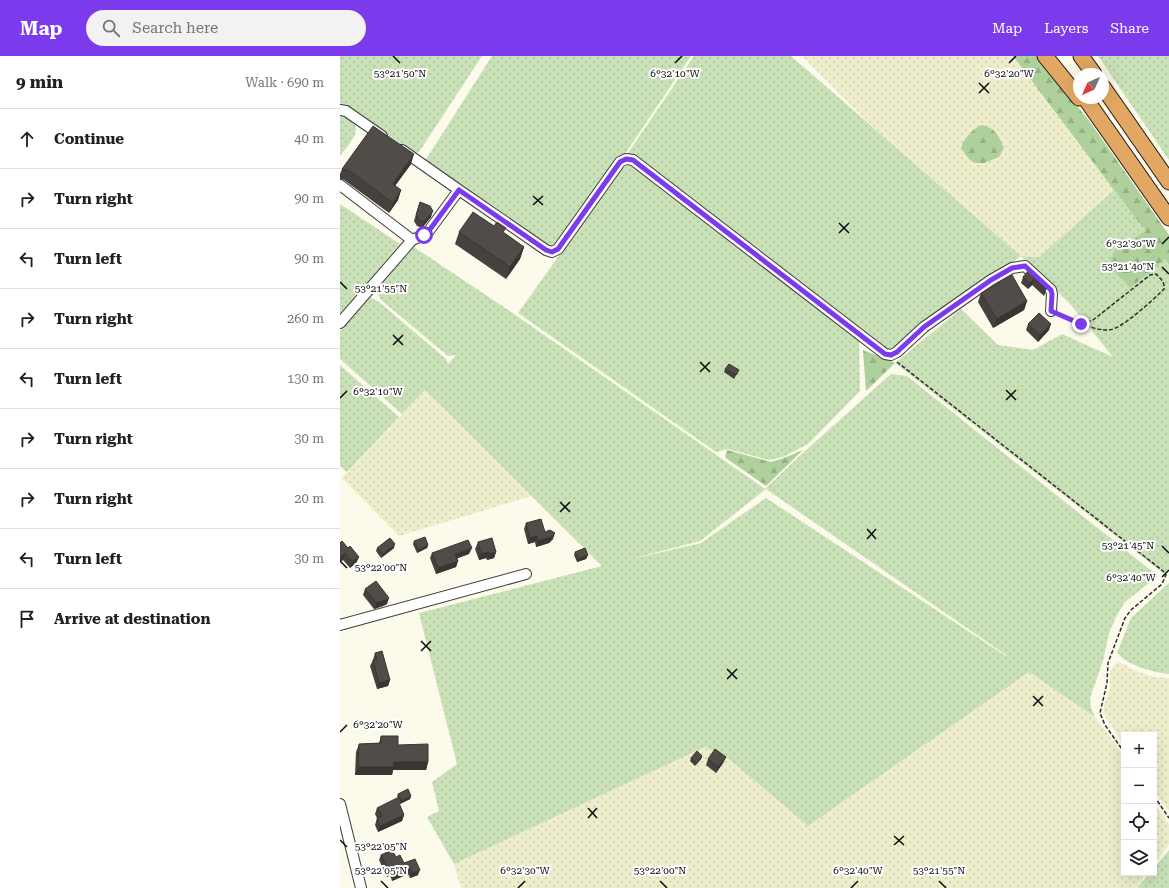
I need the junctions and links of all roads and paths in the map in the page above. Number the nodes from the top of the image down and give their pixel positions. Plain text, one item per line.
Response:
1 (1045, 56) edge
2 (1055, 56) edge
3 (1081, 56) edge
4 (1089, 56) edge
5 (1090, 68) edge
6 (1096, 68) edge
7 (1073, 82) edge
8 (1109, 90) edge
9 (1073, 91) edge
10 (1109, 96) edge
11 (1084, 104) edge
12 (1089, 104) edge
13 (340, 110) edge
14 (1130, 126) junction
15 (1112, 137) junction
16 (1169, 182) edge
17 (340, 185) edge
18 (459, 190) junction
19 (1169, 218) edge
20 (412, 240) junction
21 (1051, 311) joint
22 (340, 323) edge
23 (1081, 324) junction
24 (885, 354) junction
25 (526, 574) dead end
26 (340, 625) edge
27 (1121, 748) edge
28 (1157, 800) edge
29 (340, 804) edge
30 (1169, 818) edge
31 (361, 888) edge

1 - 9 highway
2 - 7 highway
3 - 5 highway
4 - 6 highway
8 - 14 highway
10 - 14 highway
11 - 15 highway
12 - 15 highway
13 - 18 street
14 - 16 highway
15 - 19 highway
17 - 20 street
18 - 20 street
18 - 24 street
20 - 22 street
21 - 23 path
21 - 24 street
23 - 23 path
24 - 27 path
25 - 26 street
28 - 30 path
29 - 31 street

